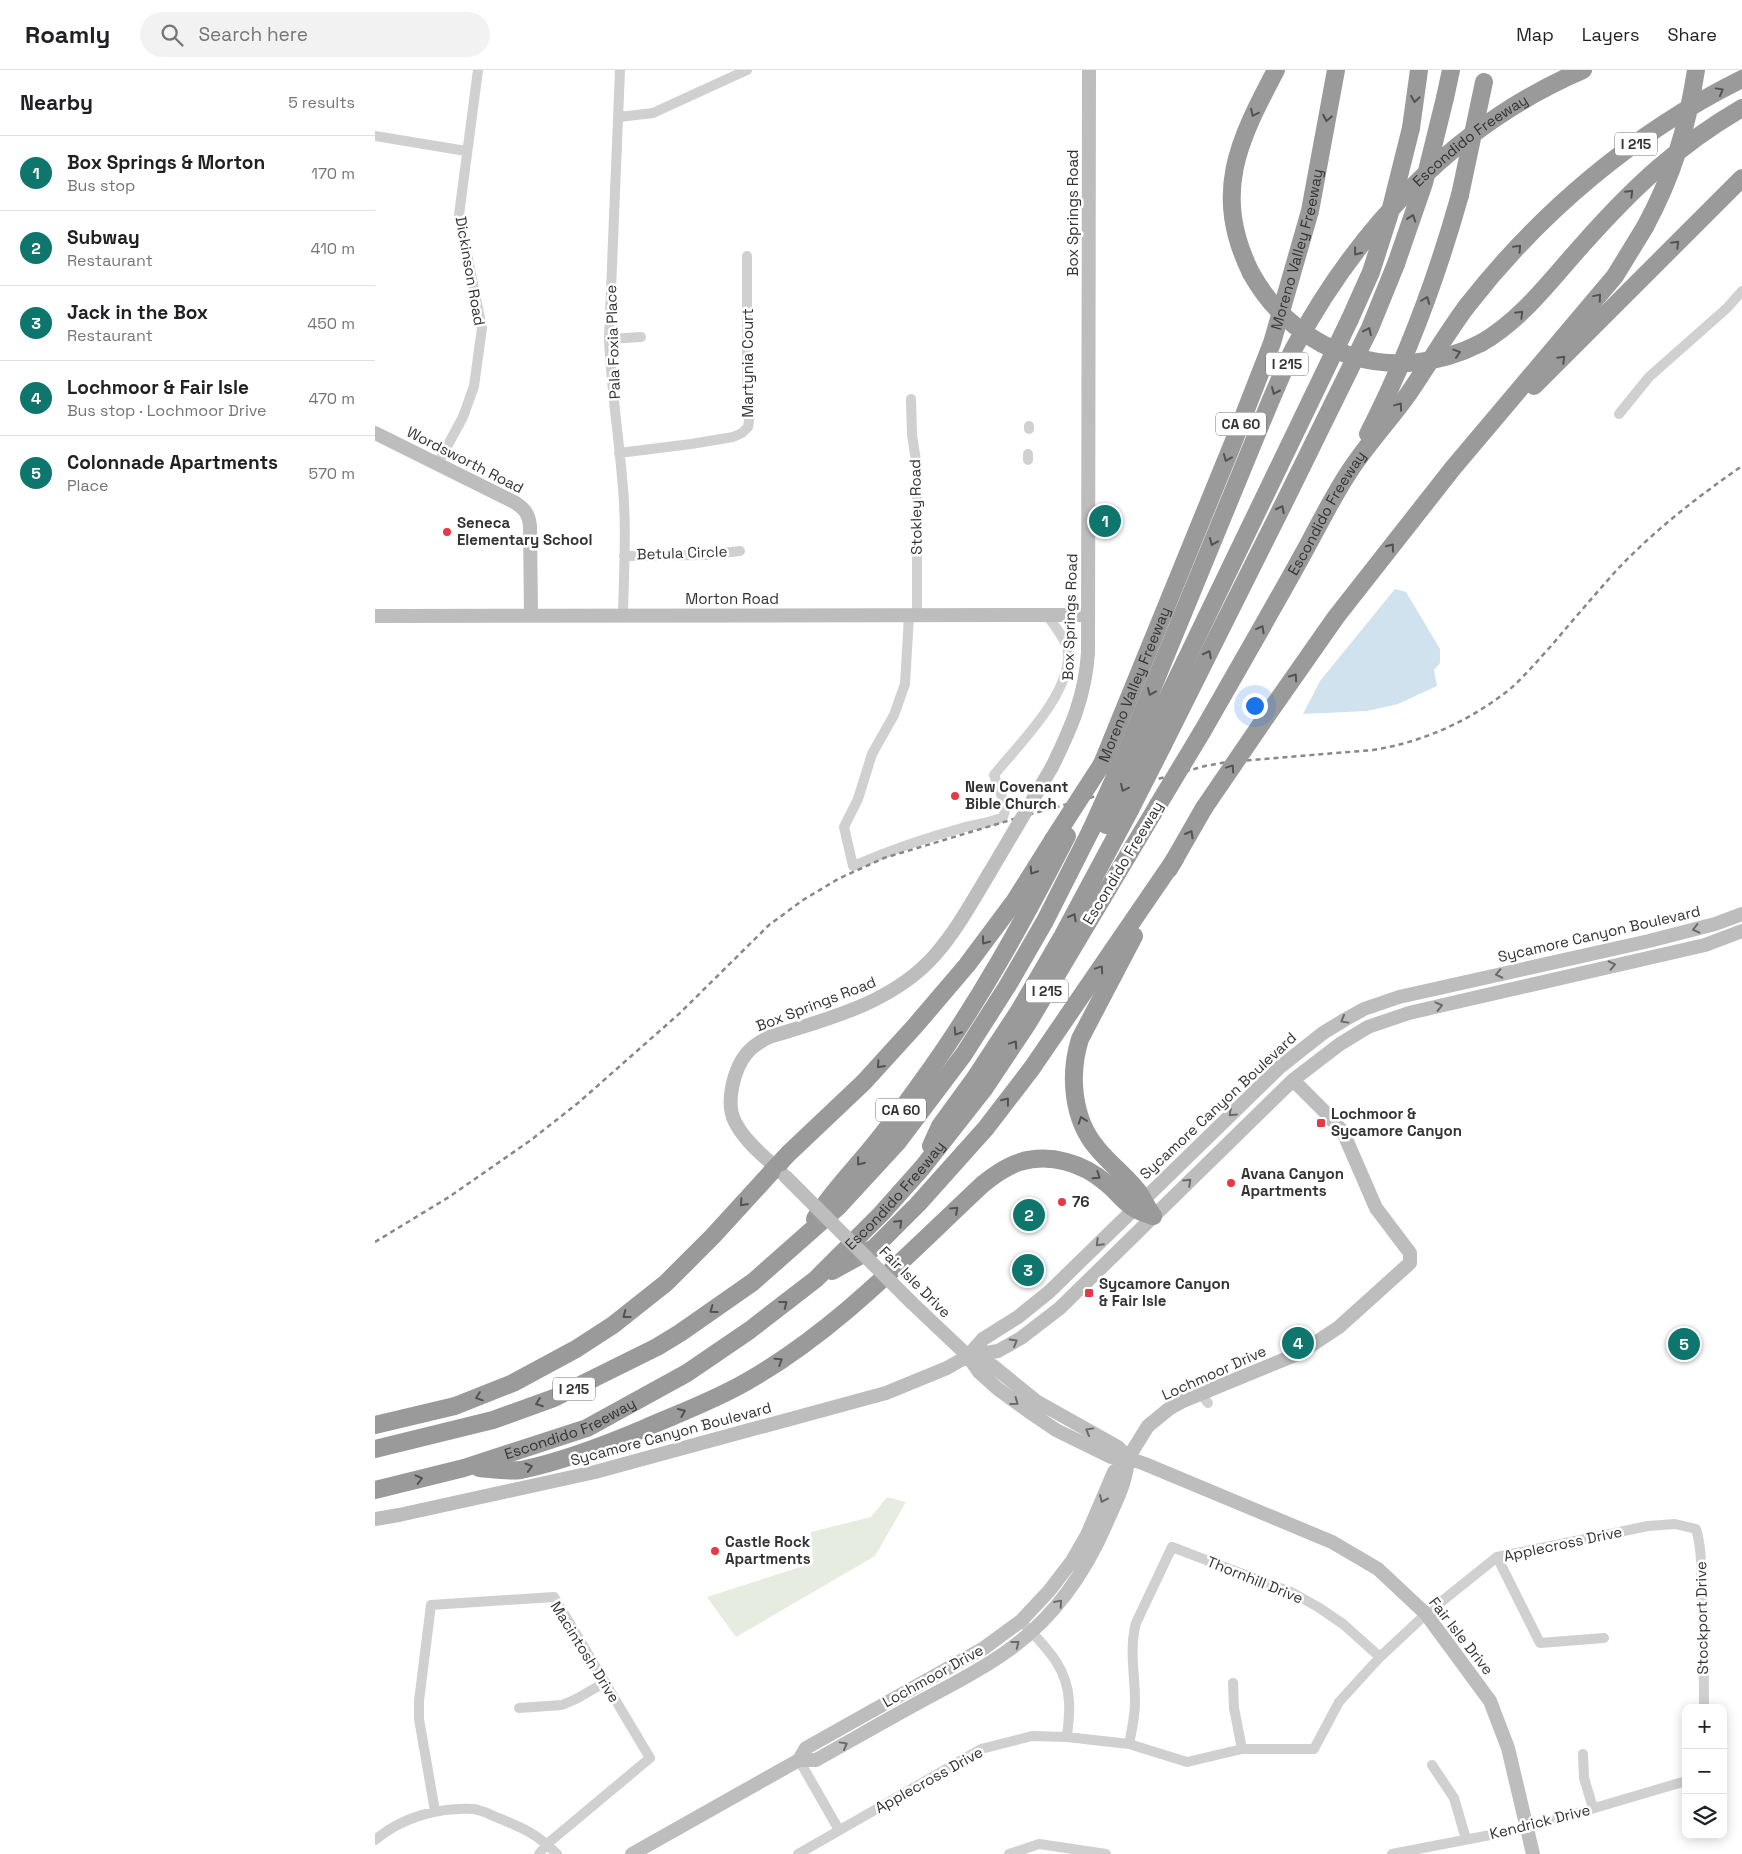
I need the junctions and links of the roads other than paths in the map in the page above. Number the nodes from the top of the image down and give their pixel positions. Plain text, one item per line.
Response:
1 (478, 70) edge
2 (620, 70) edge
3 (747, 70) edge
4 (1089, 70) edge
5 (1276, 70) edge
6 (1336, 70) edge
7 (1419, 70) edge
8 (1451, 70) edge
9 (1583, 70) edge
10 (1696, 70) edge
11 (1485, 76) edge
12 (1742, 80) edge
13 (1742, 108) edge
14 (619, 117) junction
15 (375, 136) edge
16 (466, 152) junction
17 (1742, 178) edge
18 (747, 256) dead end
19 (1742, 291) edge
20 (641, 337) dead end
21 (609, 339) junction
22 (911, 399) dead end
23 (1619, 414) dead end
24 (375, 434) edge
25 (619, 453) junction
26 (437, 465) junction
27 (1453, 468) junction
28 (1349, 472) junction
29 (740, 551) dead end
30 (624, 556) junction
31 (623, 614) junction
32 (531, 615) junction
33 (1047, 615) junction
34 (1089, 615) junction
35 (375, 616) edge
36 (913, 616) junction
37 (1099, 827) junction
38 (1060, 838) junction
39 (1175, 859) junction
40 (1742, 914) edge
41 (1742, 931) edge
42 (1293, 1080) junction
43 (922, 1168) junction
44 (781, 1172) junction
45 (1138, 1204) junction
46 (1153, 1216) junction
47 (802, 1238) junction
48 (816, 1279) junction
49 (753, 1282) junction
50 (968, 1356) junction
51 (375, 1426) edge
52 (375, 1449) edge
53 (1128, 1458) junction
54 (464, 1468) junction
55 (375, 1490) edge
56 (375, 1519) edge
57 (1696, 1528) joint
58 (1497, 1557) junction
59 (1427, 1614) junction
60 (1021, 1622) junction
61 (1031, 1632) junction
62 (1604, 1638) dead end
63 (1380, 1657) junction
64 (1233, 1683) dead end
65 (605, 1684) junction
66 (1703, 1704) edge
67 (519, 1708) dead end
68 (1067, 1737) junction
69 (1129, 1744) junction
70 (1242, 1749) junction
71 (1583, 1754) dead end
72 (799, 1760) junction
73 (1432, 1765) dead end
74 (1682, 1782) edge
75 (1593, 1808) junction
76 (435, 1811) junction
77 (1527, 1828) junction
78 (839, 1830) junction
79 (1466, 1839) junction
80 (375, 1840) edge
81 (547, 1844) junction
82 (539, 1854) edge
83 (557, 1854) edge
84 (632, 1854) edge
85 (798, 1854) edge
86 (1011, 1854) edge
87 (1106, 1854) edge
88 (1392, 1854) edge
89 (1533, 1854) edge

1 - 16 street, Dickinson Road
2 - 14 street, Pala Foxia Place
3 - 14 street
4 - 34 street, Box Springs Road
5 -> 13 highway, bridge
6 -> 38 highway, Moreno Valley Freeway / CA 60, bridge
7 -> 37 highway, bridge
43 -> 8 highway, bridge
9 -> 37 highway, Escondido Freeway / I 215, bridge
27 -> 10 highway, bridge
28 -> 11 highway, bridge
28 -> 12 highway, Escondido Freeway / I 215
14 - 21 street, Pala Foxia Place
15 - 16 street
16 - 26 street, Dickinson Road
27 -> 17 highway
18 - 25 street, Martynia Court
19 - 23 street
20 - 21 street
21 - 25 street, Pala Foxia Place
22 - 36 street, Stokley Road
24 - 26 street, Wordsworth Road
25 - 30 street, Pala Foxia Place
26 - 32 street, Wordsworth Road
39 -> 27 highway, bridge
43 -> 28 highway, Escondido Freeway / I 215, bridge
29 - 30 street, Betula Circle
30 - 31 street, Pala Foxia Place
31 - 32 street, Morton Road
31 - 36 street, Morton Road
32 - 35 street, Morton Road
33 - 34 street, Morton Road
33 - 36 street, Morton Road
33 - 36 street, Stokley Road
34 - 44 street, Box Springs Road, bridge
37 - 47 highway, Escondido Freeway / I 215
37 - 49 highway
38 -> 44 highway
38 -> 47 highway, CA 60
45 -> 39 highway
48 -> 39 highway
40 -> 45 street, Sycamore Canyon Boulevard
42 -> 41 street, Sycamore Canyon Boulevard
46 -> 42 street, Sycamore Canyon Boulevard
42 - 53 street, Lochmoor Drive
43 - 48 highway, Escondido Freeway / I 215
44 - 50 street, Fair Isle Drive, bridge
44 -> 51 highway
45 - 46 highway
45 -> 50 street, Sycamore Canyon Boulevard
54 -> 45 highway
50 -> 46 street, Sycamore Canyon Boulevard
47 - 49 highway, Escondido Freeway / I 215
54 -> 48 highway, Escondido Freeway / I 215
49 -> 52 highway, Escondido Freeway / I 215
50 - 53 street, Fair Isle Drive
50 - 56 street, Sycamore Canyon Boulevard
53 - 59 street, Fair Isle Drive
53 -> 60 street, Lochmoor Drive
61 -> 53 street, Lochmoor Drive
55 -> 54 highway, Escondido Freeway / I 215
57 - 58 street, Applecross Drive
57 - 66 street, Stockport Drive
58 - 59 street, Applecross Drive
58 - 62 street
59 - 63 street, Applecross Drive
59 - 77 street, Fair Isle Drive
60 - 61 street
60 - 72 street, Lochmoor Drive
61 - 68 street
72 -> 61 street, Lochmoor Drive
63 - 69 street, Thornhill Drive
63 - 70 street, Applecross Drive
64 - 70 street
65 - 67 street
65 - 76 street, Macintosh Drive
65 - 81 street, Macintosh Drive
68 - 69 street, Applecross Drive
68 - 78 street, Applecross Drive
69 - 70 street, Applecross Drive
71 - 75 street
72 - 78 street
72 - 84 street, Lochmoor Drive
73 - 79 street
74 - 75 street, Kendrick Drive
75 - 77 street, Kendrick Drive
76 - 80 street
76 - 81 street
77 - 79 street, Kendrick Drive
77 - 89 street, Fair Isle Drive
78 - 85 street, Applecross Drive
79 - 88 street, Kendrick Drive
81 - 82 street
81 - 83 street
86 - 87 street

